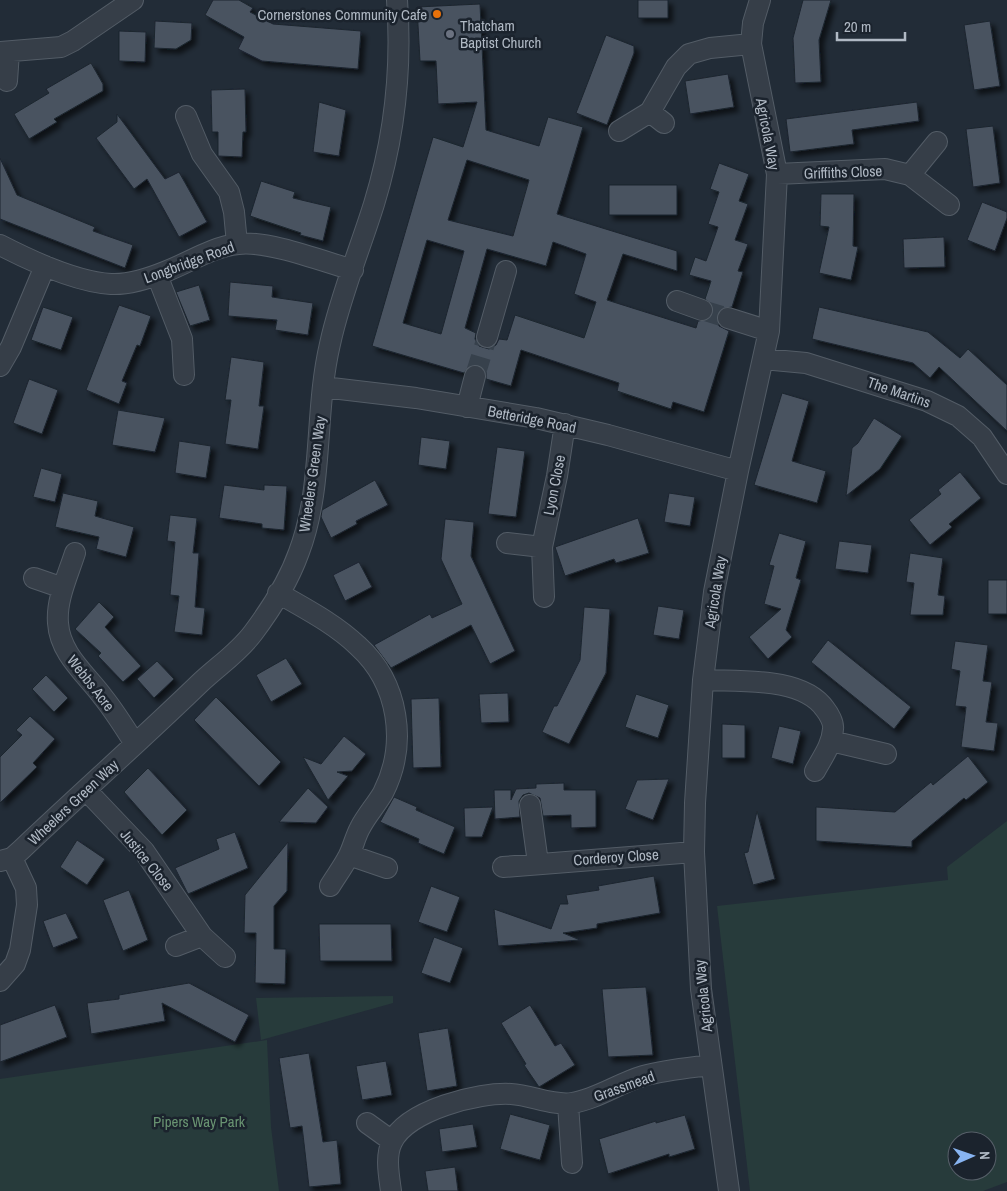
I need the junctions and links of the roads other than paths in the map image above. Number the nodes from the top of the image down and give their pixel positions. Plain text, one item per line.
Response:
1 (133, 0) edge
2 (397, 0) edge
3 (760, 0) edge
4 (751, 44) junction
5 (4, 52) edge
6 (7, 81) dead end
7 (186, 116) dead end
8 (619, 131) dead end
9 (937, 142) dead end
10 (777, 174) junction
11 (910, 175) junction
12 (949, 204) dead end
13 (237, 244) junction
14 (0, 245) edge
15 (45, 266) junction
16 (353, 270) junction
17 (506, 271) dead end
18 (157, 275) junction
19 (677, 301) dead end
20 (702, 310) tunnel mouth
21 (728, 318) tunnel mouth
22 (769, 331) junction
23 (487, 337) tunnel mouth
24 (763, 358) junction
25 (0, 366) edge
26 (184, 376) dead end
27 (475, 376) tunnel mouth
28 (323, 387) junction
29 (467, 407) junction
30 (565, 424) junction
31 (738, 471) junction
32 (1007, 474) edge
33 (507, 543) dead end
34 (542, 547) junction
35 (75, 553) dead end
36 (34, 578) dead end
37 (64, 588) junction
38 (278, 593) junction
39 (544, 597) dead end
40 (703, 680) junction
41 (831, 741) junction
42 (135, 744) junction
43 (886, 754) dead end
44 (815, 771) dead end
45 (86, 790) junction
46 (530, 804) dead end
47 (694, 852) junction
48 (349, 855) junction
49 (6, 859) edge
50 (538, 863) junction
51 (503, 867) dead end
52 (387, 868) dead end
53 (330, 886) dead end
54 (202, 936) junction
55 (176, 946) dead end
56 (225, 957) dead end
57 (0, 981) edge
58 (711, 1065) junction
59 (568, 1104) junction
60 (368, 1124) dead end
61 (392, 1141) junction
62 (572, 1163) dead end
63 (391, 1191) edge
64 (729, 1191) edge

1 - 5 street
2 - 16 street, Wheelers Green Way
3 - 4 street, Agricola Way
4 - 8 street
4 - 10 street, Agricola Way
5 - 6 street
7 - 13 street
9 - 11 street
10 - 11 street, Griffiths Close
10 - 22 street, Agricola Way
11 - 12 street, Griffiths Close
13 - 16 street, Longbridge Road
13 - 18 street, Longbridge Road
14 - 15 street, Longbridge Road
15 - 18 street, Longbridge Road
15 - 25 street
16 - 28 street, Wheelers Green Way
17 - 23 street
18 - 26 street
19 - 20 street
21 - 22 street
22 - 24 street, Agricola Way
24 - 31 street, Agricola Way
24 - 32 street, The Martins
27 - 29 street
28 - 29 street, Betteridge Road
28 - 38 street, Wheelers Green Way
29 - 30 street, Betteridge Road
30 - 31 street, Betteridge Road
30 - 34 street, Lyon Close
31 - 40 street, Agricola Way
33 - 34 street
34 - 39 street, Lyon Close
35 - 37 street, Webbs Acre
36 - 37 street
37 - 42 street, Webbs Acre
38 - 42 street, Wheelers Green Way
38 - 48 street
40 - 41 street
40 - 47 street, Agricola Way
41 - 43 street
41 - 44 street
42 - 45 street, Wheelers Green Way
45 - 49 street, Wheelers Green Way
45 - 54 street, Justice Close
46 - 50 street
47 - 50 street, Corderoy Close
47 - 58 street, Agricola Way
48 - 52 street
48 - 53 street
49 - 57 street
50 - 51 street, Corderoy Close
54 - 55 street
54 - 56 street, Justice Close
58 - 59 street, Grassmead
58 - 64 street, Agricola Way
59 - 61 street, Grassmead
59 - 62 street
60 - 61 street
61 - 63 street

